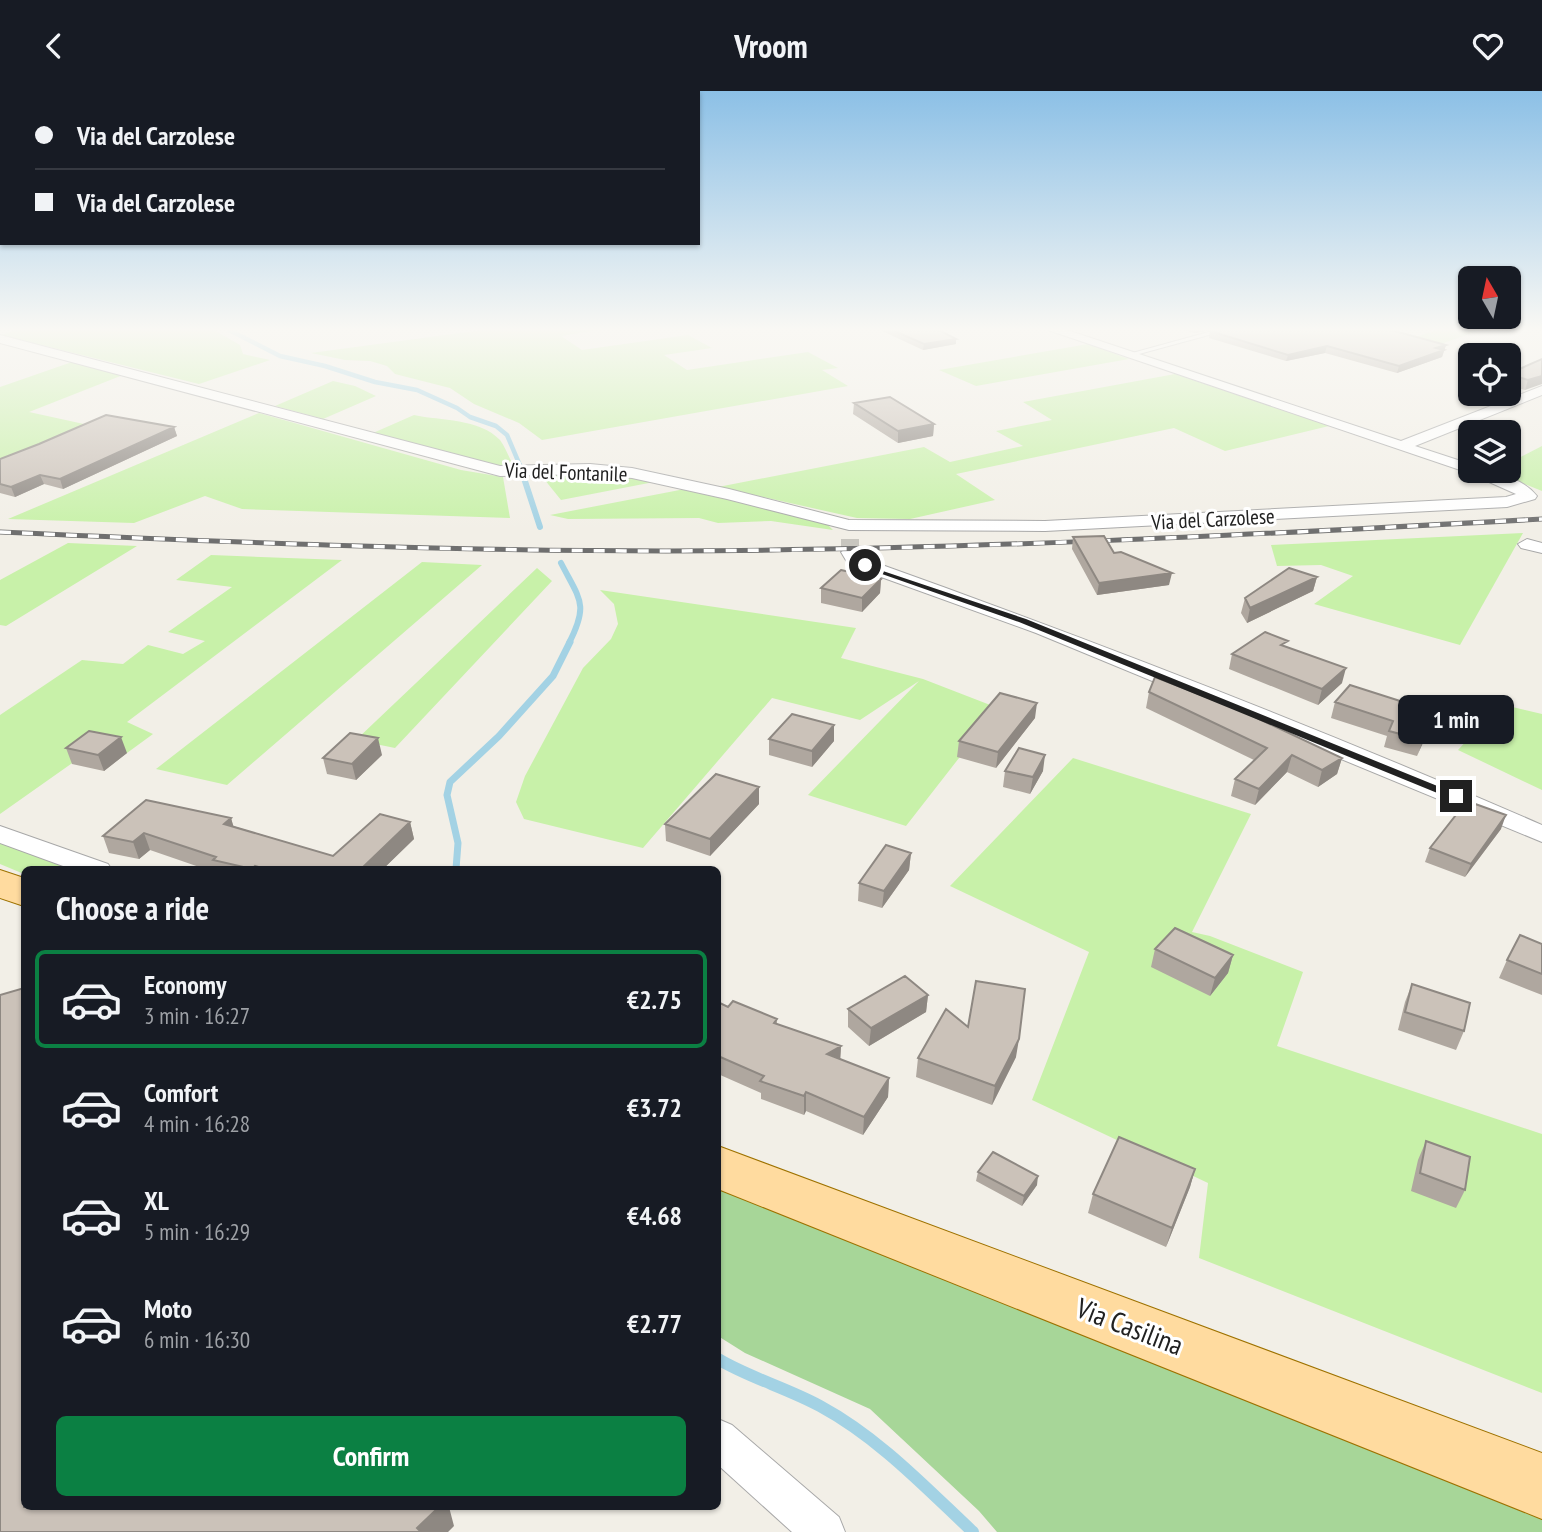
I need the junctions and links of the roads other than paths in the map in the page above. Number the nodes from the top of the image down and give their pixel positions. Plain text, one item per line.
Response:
1 (221, 397) edge
2 (1255, 397) edge
3 (1524, 397) edge
4 (1401, 446) junction
5 (1458, 465) edge
6 (1506, 483) edge
7 (850, 539) junction
8 (0, 834) edge
9 (1542, 834) edge
10 (88, 866) edge
11 (0, 883) edge
12 (21, 892) edge
13 (721, 1168) edge
14 (721, 1442) edge
15 (1542, 1486) edge
16 (824, 1532) edge

1 - 7 street, Via del Fontanile
2 - 4 street, Via del Carzolese
3 - 4 street
4 - 5 street, Via del Carzolese
6 - 7 street, Via del Carzolese
7 - 9 street
8 - 10 street
11 - 12 main road
13 - 15 main road, Via Casilina
14 - 16 street

